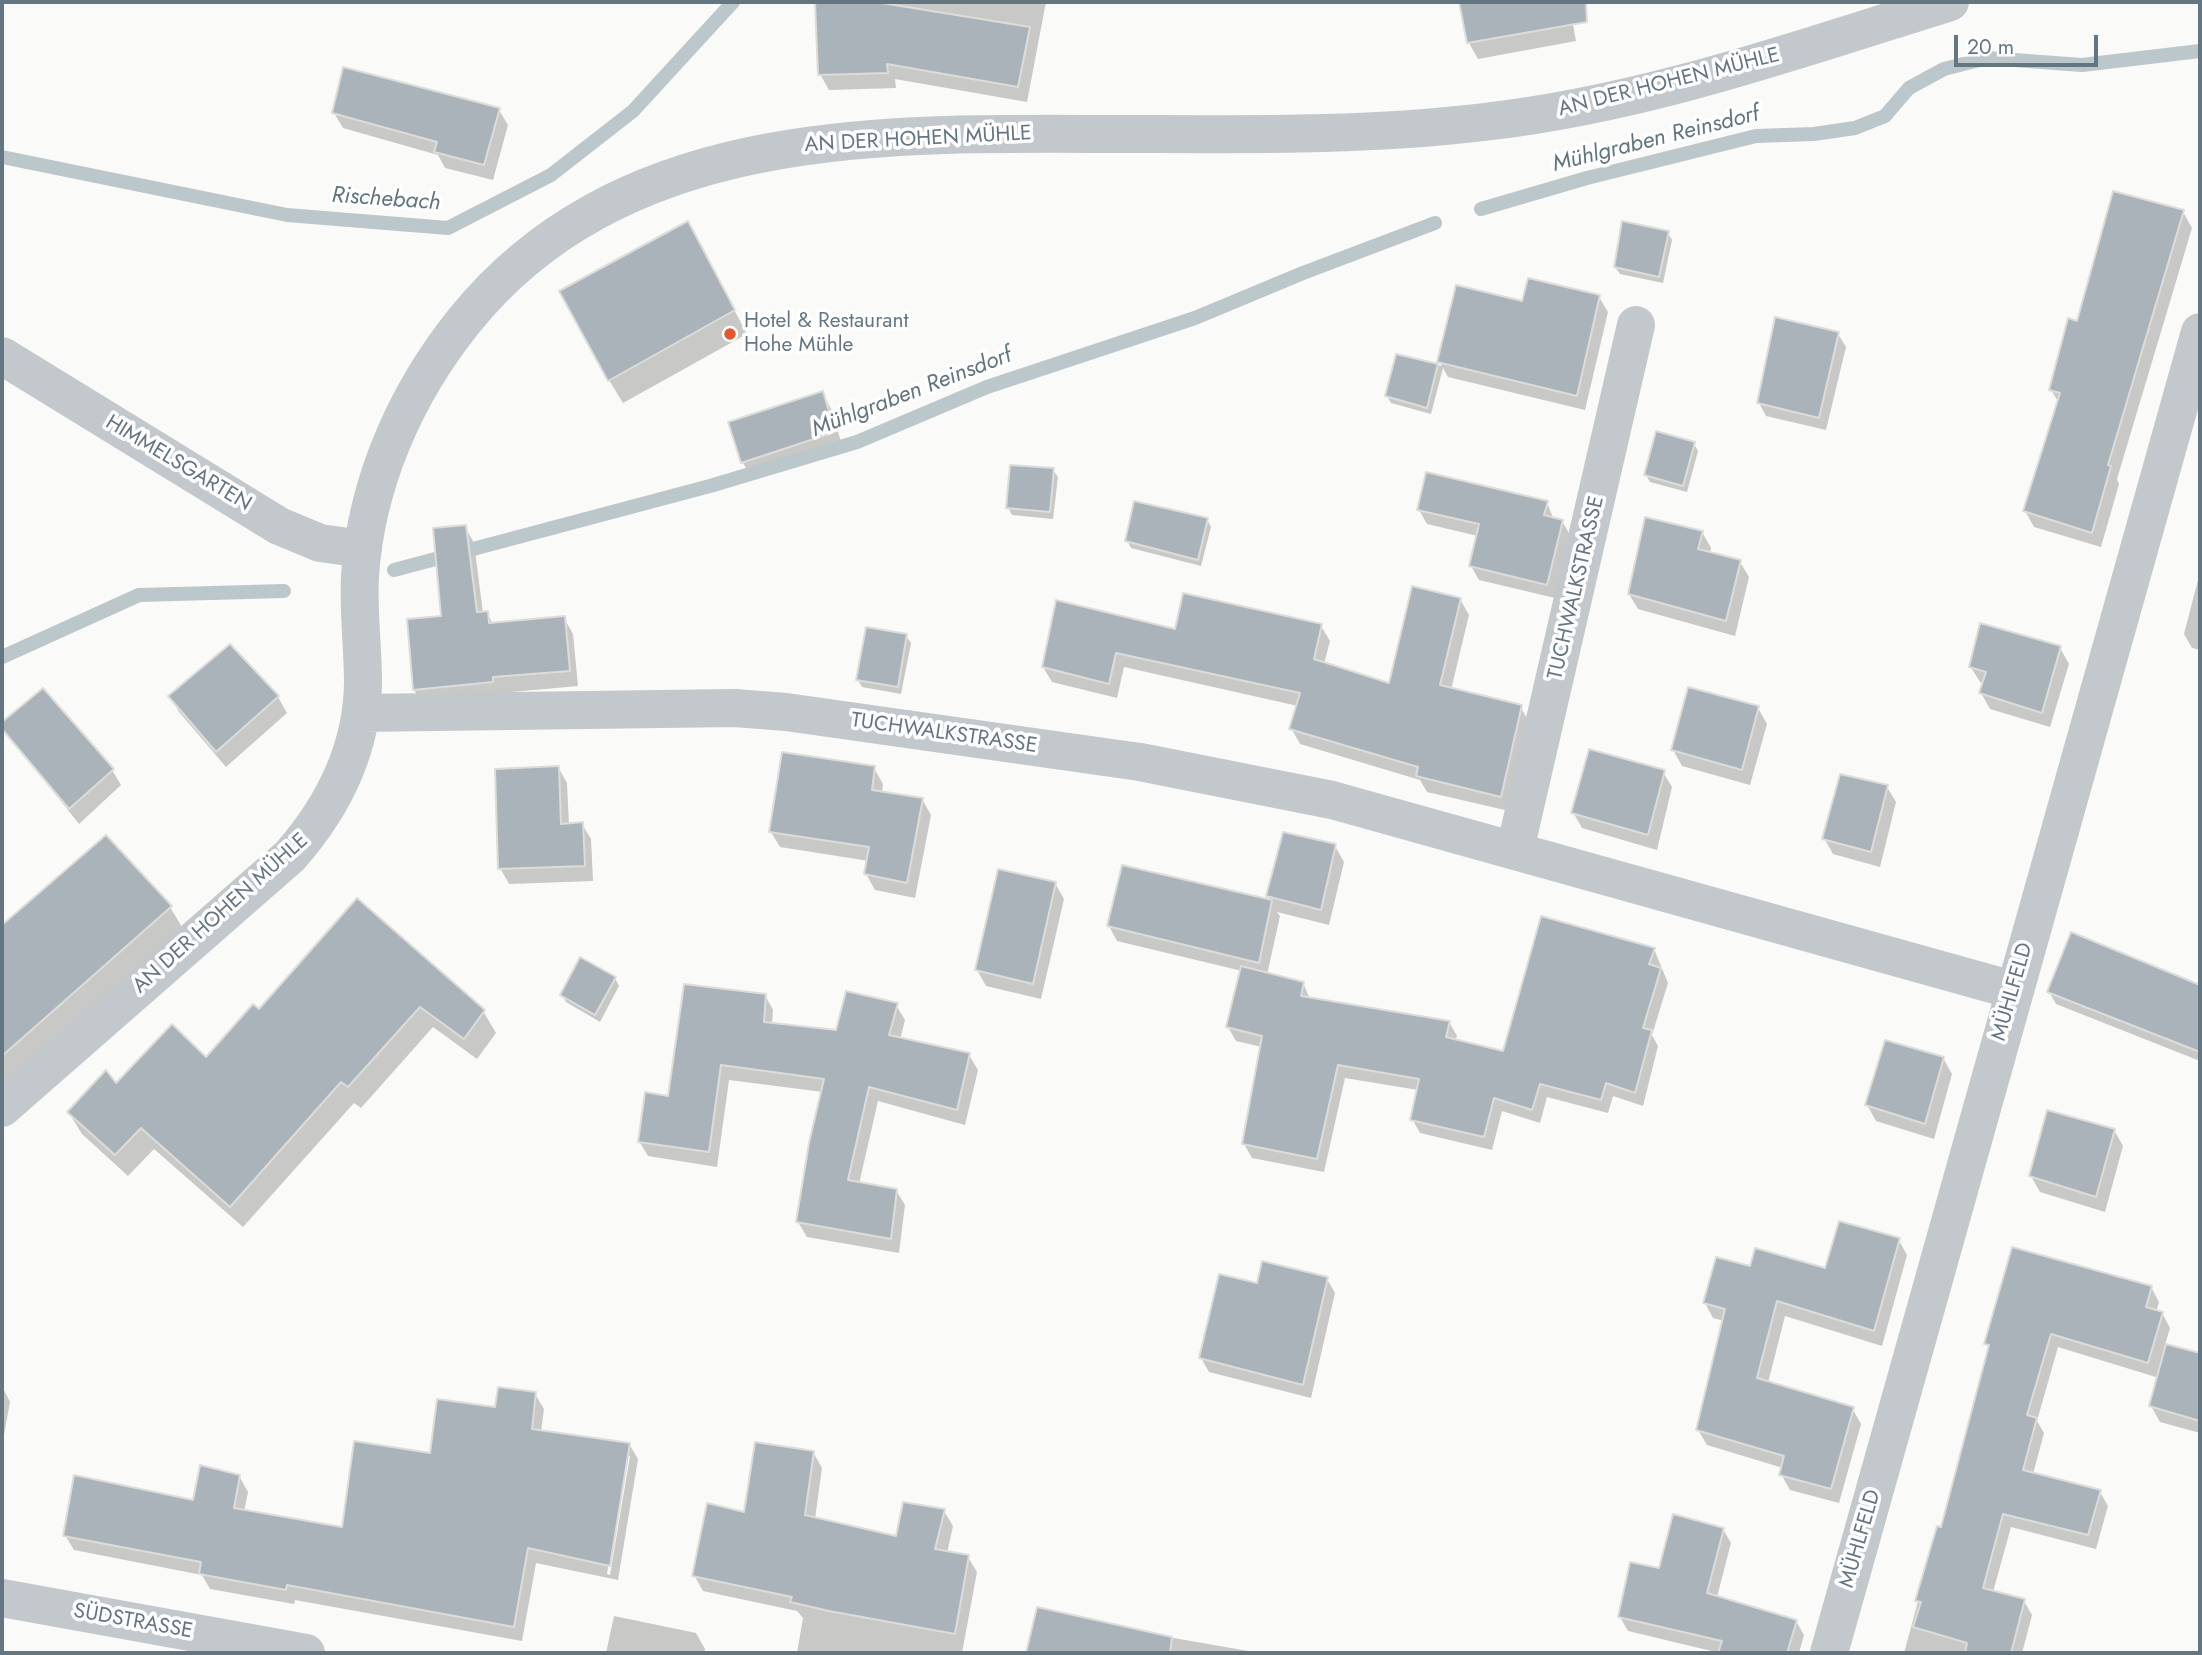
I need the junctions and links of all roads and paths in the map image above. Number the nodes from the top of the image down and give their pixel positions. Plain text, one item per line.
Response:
1 (1950, 2) edge
2 (1636, 325) dead end
3 (2200, 332) edge
4 (2, 356) edge
5 (363, 549) junction
6 (361, 713) junction
7 (1515, 850) junction
8 (2013, 990) junction
9 (2, 1108) edge
10 (2, 1598) edge
11 (306, 1653) edge
12 (1829, 1653) edge

1 - 5 street, AN DER HOHEN MÜHLE
2 - 7 street, TUCHWALKSTRASSE
3 - 8 street, MÜHLFELD
4 - 5 street, HIMMELSGARTEN
5 - 6 street, AN DER HOHEN MÜHLE
6 - 7 street, TUCHWALKSTRASSE
6 - 9 street, AN DER HOHEN MÜHLE
7 - 8 street, TUCHWALKSTRASSE
8 - 12 street, MÜHLFELD
10 - 11 street, SÜDSTRASSE

